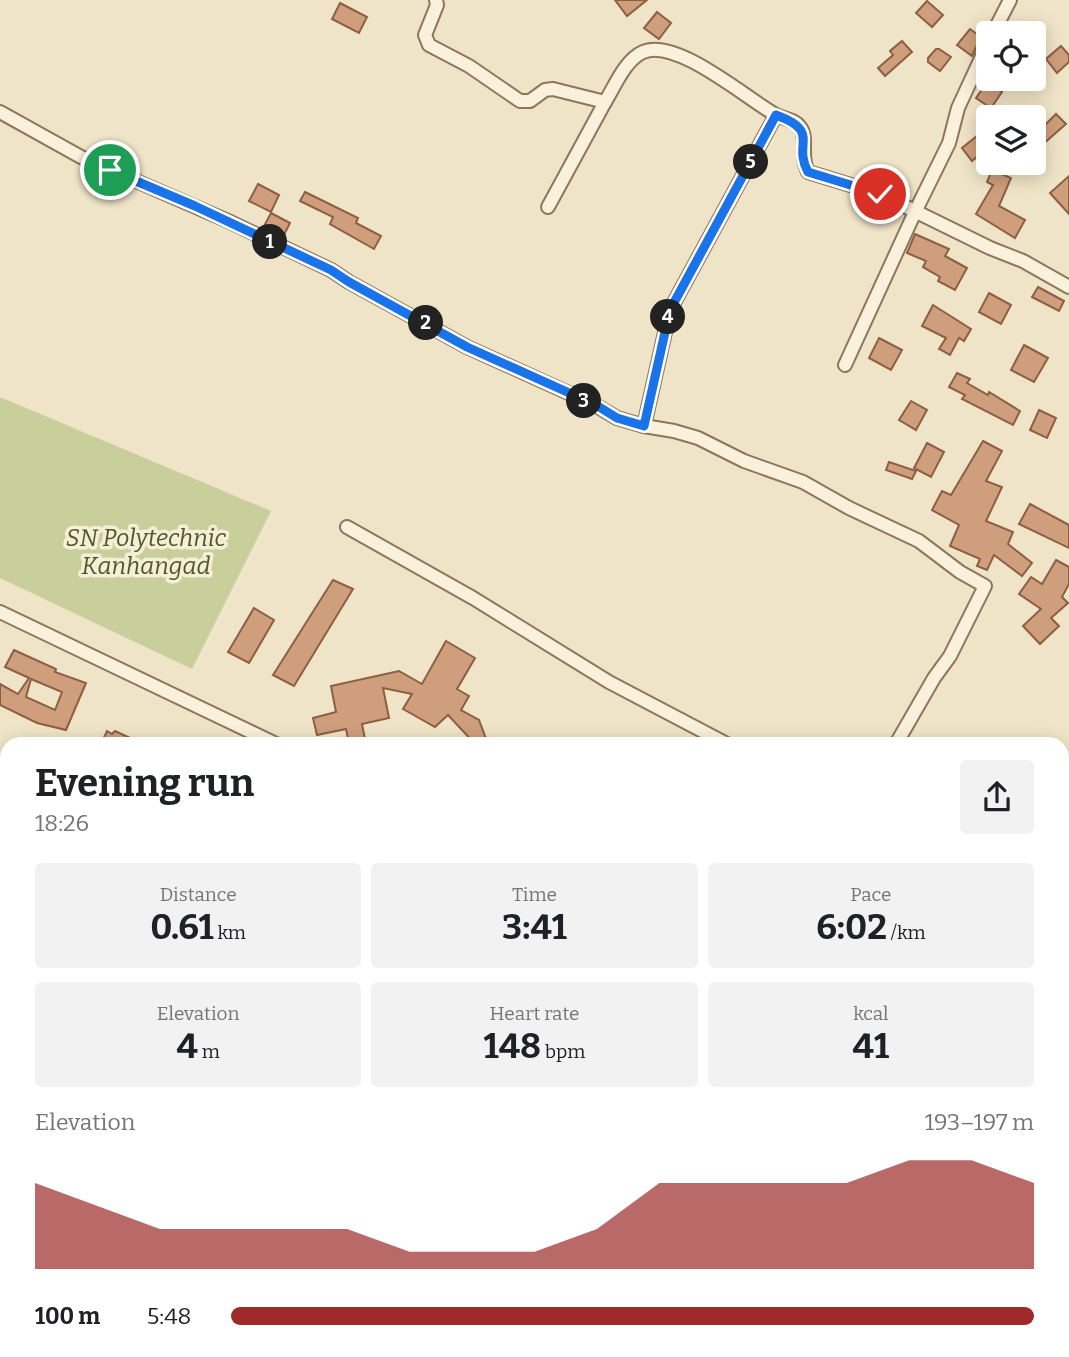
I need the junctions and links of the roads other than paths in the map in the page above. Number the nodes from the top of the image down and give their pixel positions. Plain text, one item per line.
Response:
1 (436, 0) edge
2 (1010, 0) edge
3 (999, 21) edge
4 (976, 69) edge
5 (605, 102) junction
6 (0, 112) edge
7 (776, 115) junction
8 (548, 207) dead end
9 (915, 212) junction
10 (1069, 287) edge
11 (845, 365) dead end
12 (644, 426) junction
13 (348, 527) dead end
14 (0, 612) edge
15 (261, 737) edge
16 (714, 737) edge
17 (900, 737) edge

1 - 5 street
2 - 3 street
4 - 9 street
5 - 7 street
5 - 8 street
6 - 12 street
7 - 9 street
7 - 12 street
9 - 10 street
9 - 11 street
12 - 17 street
13 - 16 street
14 - 15 street

